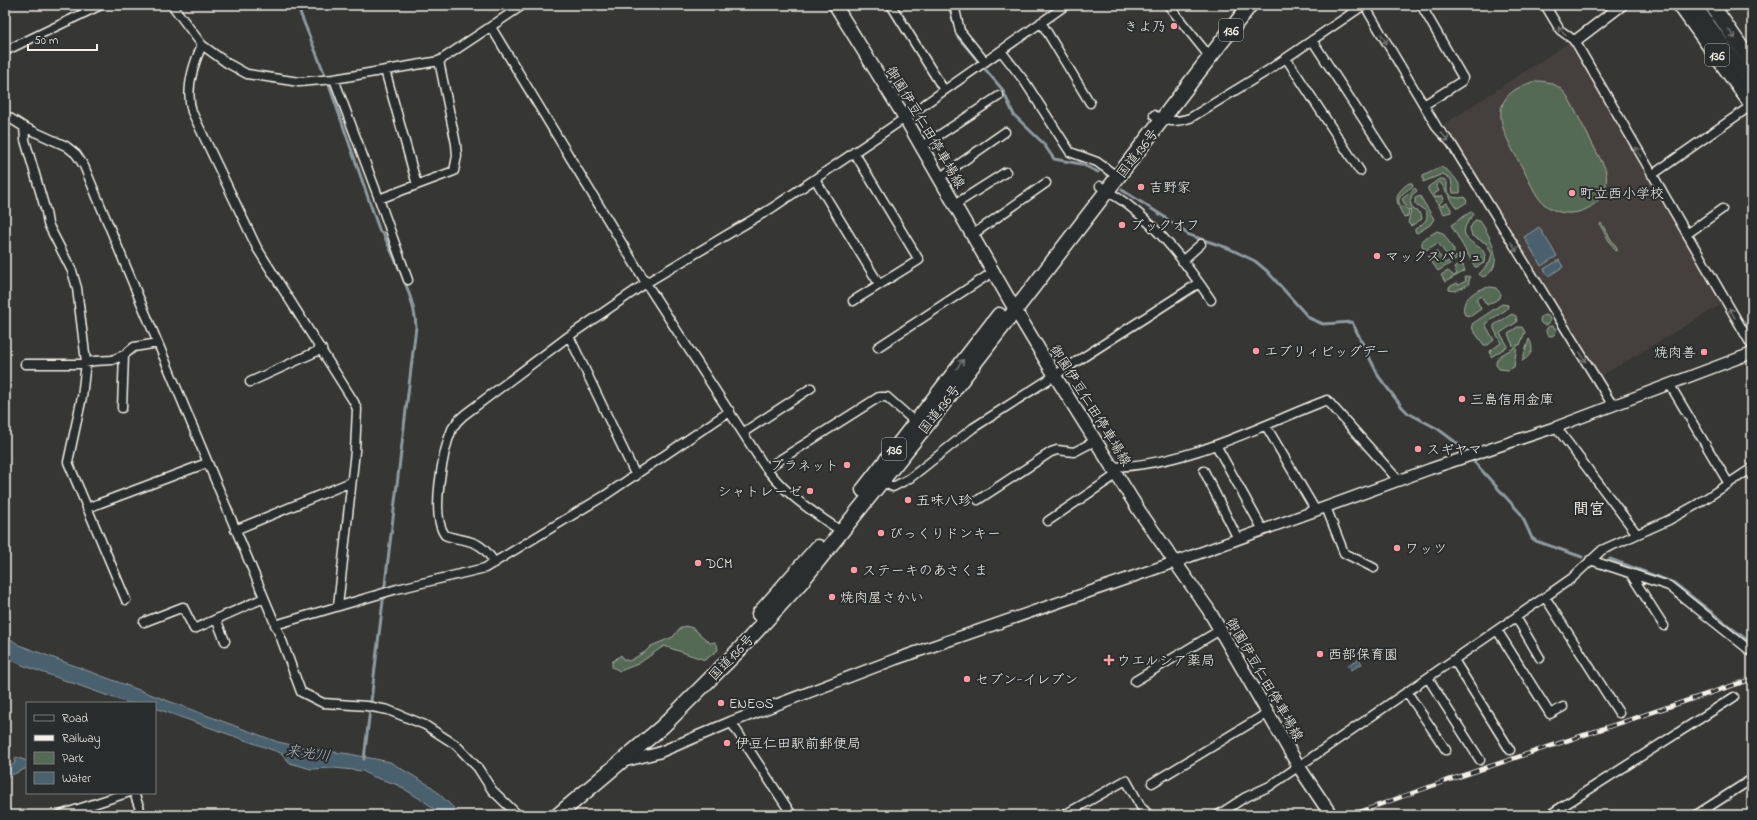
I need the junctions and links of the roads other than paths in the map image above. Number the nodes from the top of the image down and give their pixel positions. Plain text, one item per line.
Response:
1 (101, 5) edge
2 (172, 5) edge
3 (523, 5) edge
4 (835, 5) edge
5 (891, 5) edge
6 (954, 5) edge
7 (1066, 5) edge
8 (1168, 5) edge
9 (1239, 5) edge
10 (1250, 5) edge
11 (1365, 5) edge
12 (1421, 5) edge
13 (1545, 5) edge
14 (1622, 5) edge
15 (1680, 5) edge
16 (1693, 5) edge
17 (1712, 5) edge
18 (1041, 22) junction
19 (491, 27) junction
20 (1312, 40) junction
21 (1575, 42) junction
22 (202, 45) junction
23 (5, 50) edge
24 (1001, 51) junction
25 (1205, 51) junction
26 (1286, 58) junction
27 (439, 61) junction
28 (985, 62) junction
29 (1752, 62) edge
30 (385, 70) junction
31 (334, 79) junction
32 (1752, 87) edge
33 (944, 90) junction
34 (998, 96) dead end
35 (1090, 103) dead end
36 (1424, 105) junction
37 (1752, 105) edge
38 (5, 115) edge
39 (1158, 117) junction
40 (905, 118) junction
41 (24, 127) junction
42 (1005, 132) dead end
43 (921, 147) junction
44 (854, 152) junction
45 (1386, 154) dead end
46 (1360, 170) dead end
47 (1006, 172) dead end
48 (1112, 172) junction
49 (1652, 175) junction
50 (939, 178) junction
51 (814, 179) junction
52 (1046, 183) dead end
53 (417, 185) junction
54 (1104, 189) junction
55 (379, 199) junction
56 (954, 205) junction
57 (1722, 209) dead end
58 (1687, 234) junction
59 (972, 235) junction
60 (1201, 244) dead end
61 (1182, 261) junction
62 (993, 272) junction
63 (408, 280) dead end
64 (646, 283) junction
65 (1199, 283) junction
66 (879, 284) junction
67 (1211, 300) dead end
68 (853, 301) dead end
69 (1012, 306) junction
70 (569, 336) junction
71 (158, 343) junction
72 (1752, 346) edge
73 (878, 347) dead end
74 (322, 349) junction
75 (1752, 353) edge
76 (124, 355) junction
77 (86, 362) junction
78 (25, 364) dead end
79 (1055, 376) junction
80 (250, 382) dead end
81 (1670, 385) junction
82 (811, 388) dead end
83 (1613, 406) junction
84 (122, 408) dead end
85 (730, 411) junction
86 (915, 422) junction
87 (1266, 426) junction
88 (1556, 427) junction
89 (744, 432) junction
90 (1095, 441) junction
91 (1216, 445) junction
92 (207, 463) junction
93 (767, 468) junction
94 (1752, 468) edge
95 (1114, 471) junction
96 (1204, 471) dead end
97 (636, 476) junction
98 (878, 479) junction
99 (1399, 481) junction
100 (351, 482) junction
101 (1729, 484) junction
102 (978, 500) dead end
103 (1326, 507) junction
104 (87, 508) junction
105 (1316, 511) junction
106 (1048, 521) dead end
107 (835, 527) junction
108 (235, 530) junction
109 (1263, 530) junction
110 (1637, 534) junction
111 (1238, 539) junction
112 (1590, 560) junction
113 (1175, 562) junction
114 (495, 563) junction
115 (1374, 568) dead end
116 (1630, 573) junction
117 (1545, 597) junction
118 (264, 598) junction
119 (126, 600) dead end
120 (338, 606) junction
121 (1516, 617) junction
122 (216, 619) junction
123 (144, 622) dead end
124 (275, 625) junction
125 (1664, 626) dead end
126 (1220, 630) junction
127 (1497, 630) junction
128 (225, 641) dead end
129 (1752, 652) edge
130 (1540, 658) dead end
131 (1454, 660) junction
132 (1428, 678) junction
133 (1135, 681) dead end
134 (1407, 692) junction
135 (1734, 697) dead end
136 (1563, 707) dead end
137 (1269, 712) junction
138 (1619, 713) dead end
139 (731, 722) junction
140 (1446, 750) dead end
141 (1510, 750) dead end
142 (1480, 760) dead end
143 (622, 762) junction
144 (607, 764) junction
145 (1298, 767) junction
146 (1752, 779) edge
147 (1152, 783) dead end
148 (124, 794) edge
149 (134, 794) edge
150 (60, 815) edge
151 (142, 815) edge
152 (518, 815) edge
153 (547, 815) edge
154 (558, 815) edge
155 (792, 815) edge
156 (1064, 815) edge
157 (1149, 815) edge
158 (1218, 815) edge
159 (1331, 815) edge
160 (1549, 815) edge
161 (1696, 815) edge

1 - 23 street
2 - 22 street
3 - 19 street
4 - 40 main road, 御園伊豆仁田停車場線
5 - 33 street
6 - 28 street
7 - 18 street
8 - 25 street
9 - 25 highway, 国道136号 / 136
10 - 39 highway, 国道136号 / 136
11 - 20 street
11 -> 36 street
12 - 36 street
21 -> 13 street
14 - 21 street
15 - 37 highway, 136
16 - 32 highway
17 -> 29 highway, 136
18 - 24 street
18 - 35 street
19 - 27 street
19 - 64 street
20 - 26 street
20 - 45 street
49 -> 21 street
22 - 31 street
22 - 74 street
24 - 28 street
24 - 48 street
25 - 39 highway, 国道136号 / 136
26 - 39 street
26 - 46 street
27 - 30 street
27 - 53 street
28 - 33 street
30 - 31 street
30 - 53 street
31 - 55 street
33 - 40 street
34 - 43 street
36 -> 83 street
37 - 49 street
38 - 41 street
39 - 48 highway, 国道136号 / 136
39 - 54 highway, 国道136号 / 136
40 - 43 main road, 御園伊豆仁田停車場線
40 - 44 street
41 - 71 street
41 - 77 street
42 - 50 street
43 - 50 main road, 御園伊豆仁田停車場線
44 - 51 street
44 - 66 street
47 - 56 street
48 - 54 highway, 国道136号 / 136
49 - 58 street
50 - 56 main road, 御園伊豆仁田停車場線
51 - 64 street
51 - 66 street
52 - 59 street
53 - 55 street
54 - 61 street
54 - 69 highway, 国道136号 / 136
55 - 63 street
56 - 59 main road, 御園伊豆仁田停車場線
57 - 58 street
72 -> 58 street
59 - 62 main road, 御園伊豆仁田停車場線
60 - 61 street
61 - 65 street
62 - 69 main road, 御園伊豆仁田停車場線
62 - 73 street
64 - 70 street
64 - 85 street
65 - 67 street
65 - 79 street
66 - 68 street
69 - 79 main road, 御園伊豆仁田停車場線
86 -> 69 highway, 国道136号 / 136
69 - 98 highway, 国道136号 / 136
70 - 97 street
70 - 114 street
71 - 76 street
71 - 92 street
74 - 80 street
74 - 100 street
75 - 81 street
76 - 77 street
76 - 84 street
77 - 78 street
77 - 104 street
79 - 90 main road, 御園伊豆仁田停車場線
79 - 98 street
81 - 83 street
81 - 101 street
82 - 89 street
83 - 88 street
85 - 89 street
85 - 97 street
86 - 93 street
86 - 98 highway, 国道136号 / 136
87 - 91 street
87 - 99 street
87 - 105 street
88 - 99 street
88 - 110 street
89 - 93 street
90 - 95 main road, 御園伊豆仁田停車場線
90 - 102 street
91 - 95 street
91 - 109 street
92 - 104 street
92 - 108 street
93 - 107 street
94 - 101 street
95 - 106 street
95 - 113 main road, 御園伊豆仁田停車場線
96 - 111 street
97 - 114 street
98 - 107 highway, 国道136号 / 136
98 - 143 highway, 国道136号 / 136
99 - 103 street
100 - 108 street
100 - 120 street
101 - 110 street
103 - 105 street
103 - 115 street
104 - 119 street
105 - 109 street
107 - 144 highway, 国道136号 / 136
108 - 118 street
109 - 111 street
110 - 112 street
111 - 113 street
112 - 116 street
112 - 117 street
113 - 126 main road, 御園伊豆仁田停車場線
113 - 139 street
114 - 120 street
116 - 125 street
116 - 129 street
117 - 121 street
117 - 138 street
118 - 122 street
118 - 124 street
120 - 124 street
121 - 127 street
121 - 130 street
122 - 123 street
122 - 128 street
124 - 152 street
126 - 133 street
126 - 137 main road, 御園伊豆仁田停車場線
127 - 131 street
127 - 136 street
131 - 132 street
131 - 141 street
132 - 134 street
132 - 142 street
134 - 140 street
134 - 145 street
135 - 160 street
137 - 145 main road, 御園伊豆仁田停車場線
137 - 147 street
139 - 143 street
139 - 155 street
143 - 144 street
143 - 154 highway, 国道136号 / 136
144 - 153 highway, 国道136号 / 136
145 - 158 street
145 - 159 main road, 御園伊豆仁田停車場線
146 - 161 street
148 - 150 street
149 - 151 street
156 - 157 street

